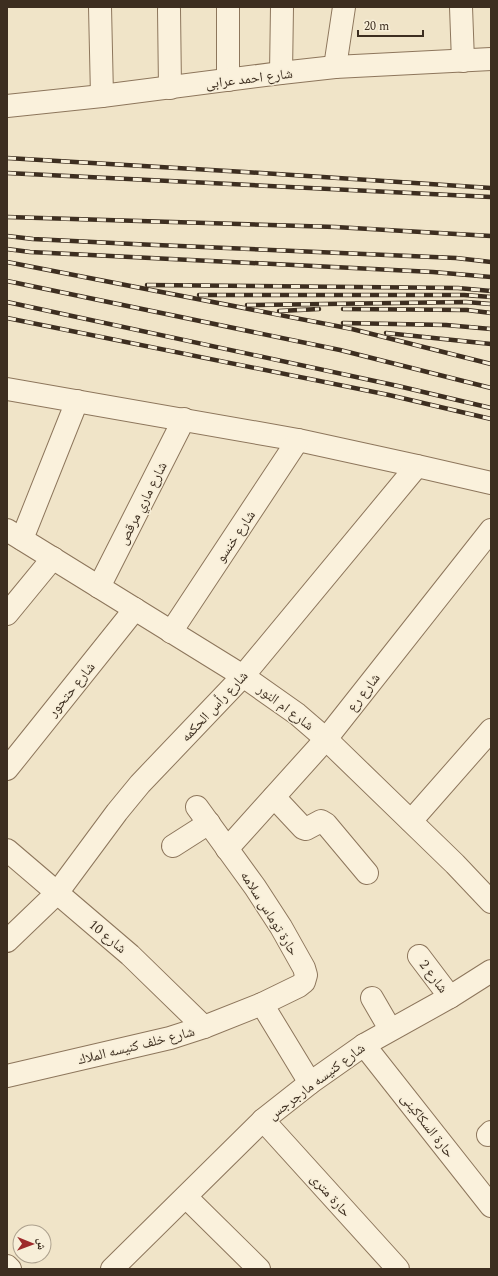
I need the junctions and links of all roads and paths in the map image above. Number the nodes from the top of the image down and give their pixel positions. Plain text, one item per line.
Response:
1 (100, 7) edge
2 (228, 7) edge
3 (282, 7) edge
4 (344, 7) edge
5 (461, 7) edge
6 (169, 10) dead end
7 (491, 59) edge
8 (463, 61) junction
9 (336, 68) junction
10 (281, 73) junction
11 (228, 80) junction
12 (170, 88) junction
13 (102, 96) junction
14 (7, 106) edge
15 (7, 389) edge
16 (77, 401) junction
17 (184, 419) junction
18 (298, 440) junction
19 (417, 466) junction
20 (491, 484) edge
21 (491, 530) edge
22 (14, 535) edge
23 (53, 558) junction
24 (99, 587) junction
25 (135, 609) junction
26 (7, 614) edge
27 (171, 632) junction
28 (243, 676) junction
29 (491, 730) edge
30 (326, 739) junction
31 (7, 769) edge
32 (274, 797) junction
33 (411, 821) junction
34 (173, 846) dead end
35 (227, 849) junction
36 (7, 850) edge
37 (367, 872) dead end
38 (57, 893) junction
39 (491, 902) edge
40 (7, 941) edge
41 (419, 956) dead end
42 (491, 971) edge
43 (450, 997) junction
44 (372, 998) dead end
45 (262, 1004) junction
46 (204, 1027) junction
47 (390, 1030) junction
48 (364, 1045) junction
49 (7, 1076) edge
50 (310, 1082) junction
51 (263, 1120) junction
52 (186, 1197) junction
53 (491, 1206) edge
54 (7, 1266) edge
55 (10, 1269) edge
56 (112, 1269) edge
57 (259, 1269) edge
58 (398, 1269) edge

1 - 13 street
2 - 11 street
3 - 10 street
4 - 9 street
5 - 8 street
6 - 12 street
7 - 8 street, شارع احمد عرابى
8 - 9 street, شارع احمد عرابى
9 - 10 street, شارع احمد عرابى
10 - 11 street, شارع احمد عرابى
11 - 12 street, شارع احمد عرابى
12 - 13 street, شارع احمد عرابى
13 - 14 street, شارع احمد عرابى
15 - 16 street
16 - 17 street
16 - 22 street
17 - 18 street
17 - 24 street, شارع ماري مرقص
18 - 19 street
18 - 27 street, شارع خنسو
19 - 20 street
19 - 28 street, شارع رأس الحكمه
21 - 30 street, شارع رع
22 - 23 street, شارع ام النور
23 - 24 street, شارع ام النور
23 - 26 street
24 - 25 street, شارع ام النور
25 - 27 street, شارع ام النور
25 - 31 street, شارع حتحور
27 - 28 street, شارع ام النور
28 - 30 street, شارع ام النور
28 - 38 street, شارع رأس الحكمه
29 - 33 street
30 - 32 street, شارع رع
30 - 33 street, شارع ام النور
32 - 35 street, شارع رع
32 - 37 street
33 - 39 street, شارع ام النور
34 - 35 street, حارة توماس سلامه
35 - 45 street, حارة توماس سلامه
36 - 38 street, شارع 10
38 - 40 street, شارع رأس الحكمه
38 - 46 street, شارع 10
41 - 43 street, شارع 2
42 - 43 street, شارع كنيسه مارجرجس
43 - 47 street, شارع كنيسه مارجرجس
44 - 47 street
45 - 46 street, شارع خلف كنيسه الملاك
45 - 50 street
46 - 49 street, شارع خلف كنيسه الملاك
47 - 48 street, شارع كنيسه مارجرجس
48 - 50 street, شارع كنيسه مارجرجس
48 - 53 street, حارة السكاكينى
50 - 51 street, شارع كنيسه مارجرجس
51 - 52 street, شارع كنيسه مارجرجس
51 - 58 street, حارة مترى
52 - 56 street, شارع كنيسه مارجرجس
52 - 57 street
54 - 55 street

